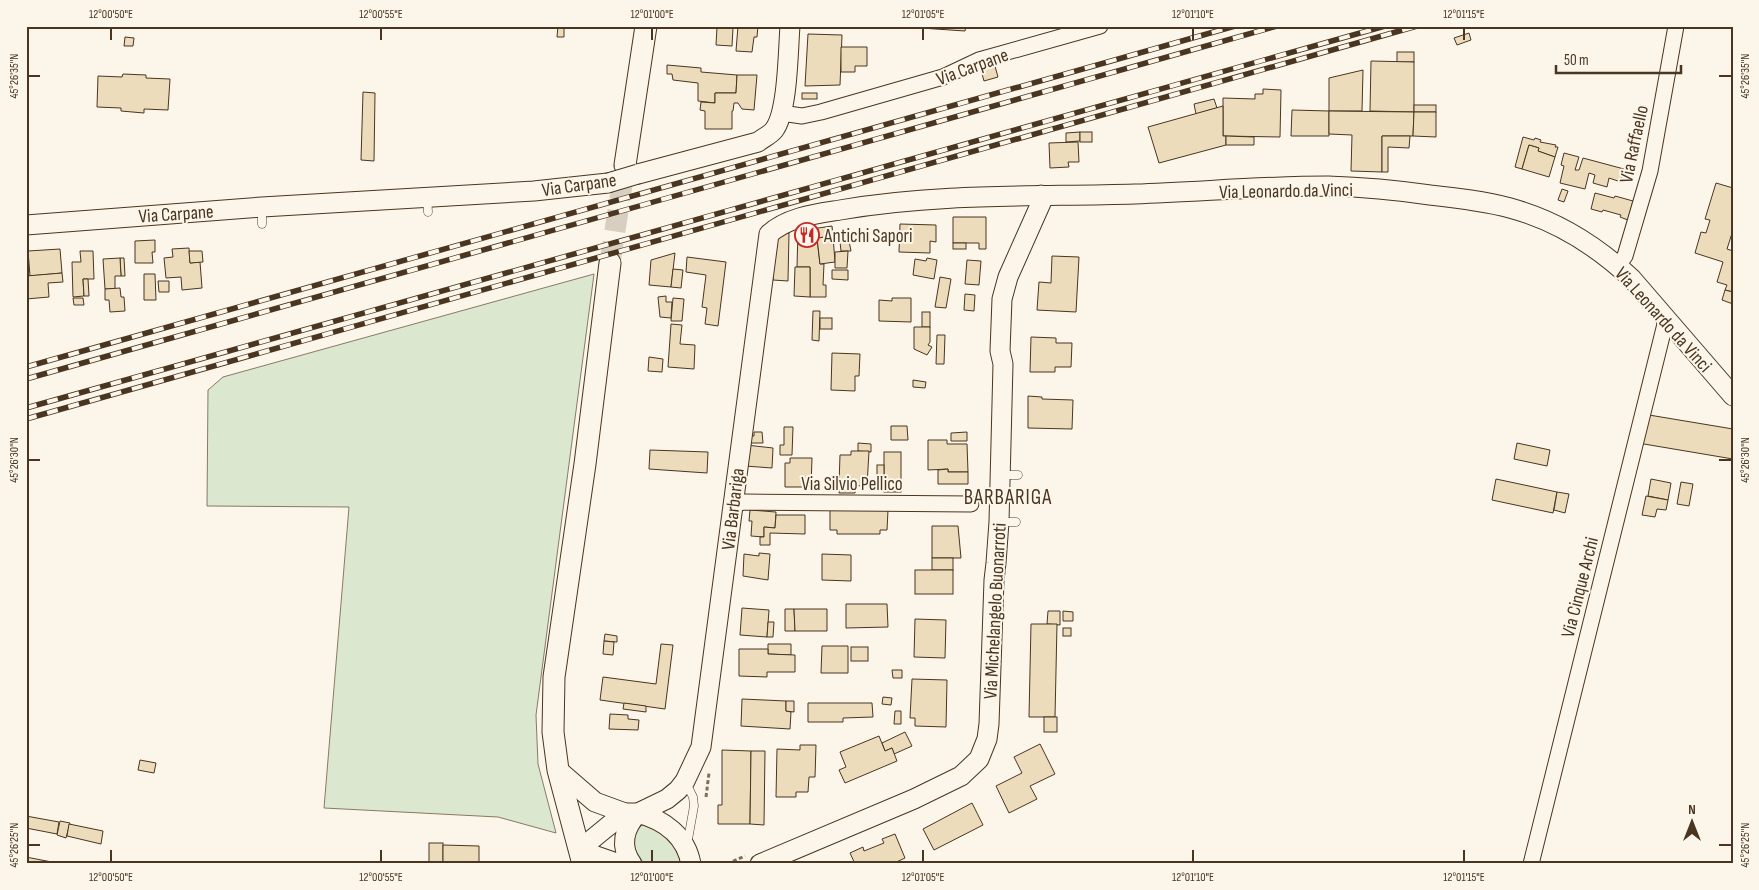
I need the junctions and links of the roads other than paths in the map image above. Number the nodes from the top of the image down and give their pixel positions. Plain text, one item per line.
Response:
1 (646, 26) edge
2 (790, 26) edge
3 (1100, 26) edge
4 (1676, 26) edge
5 (782, 113) junction
6 (634, 168) junction
7 (1041, 195) junction
8 (26, 225) edge
9 (769, 234) joint
10 (610, 263) tunnel mouth
11 (1618, 266) junction
12 (1666, 320) junction
13 (1733, 396) edge
14 (732, 504) junction
15 (971, 504) dead end
16 (558, 770) junction
17 (685, 781) junction
18 (631, 813) junction
19 (689, 856) edge
20 (581, 857) edge
21 (753, 860) edge
22 (619, 864) edge
23 (632, 864) edge
24 (1531, 864) edge

1 - 6 main road
2 - 5 street
3 - 5 street, Via Carpane
4 - 11 street, Via Raffaello
5 - 6 street, Via Carpane
6 - 8 street, Via Carpane, bridge
7 - 9 street, Via Leonardo da Vinci
7 - 11 street, Via Leonardo da Vinci
7 - 21 street, Via Michelangelo Buonarroti
9 - 14 street, Via Barbariga
10 - 16 main road
11 - 12 street, Via Leonardo da Vinci
12 - 13 street, Via Leonardo da Vinci
12 - 24 street, Via Cinque Archi
14 - 15 street, Via Silvio Pellico
14 - 17 street, Via Barbariga
16 - 18 street
16 - 20 main road
17 - 18 street, Via Barbariga
17 - 19 lane
18 - 19 street
18 - 20 street, Via Barbariga
18 - 23 street
20 - 22 street

